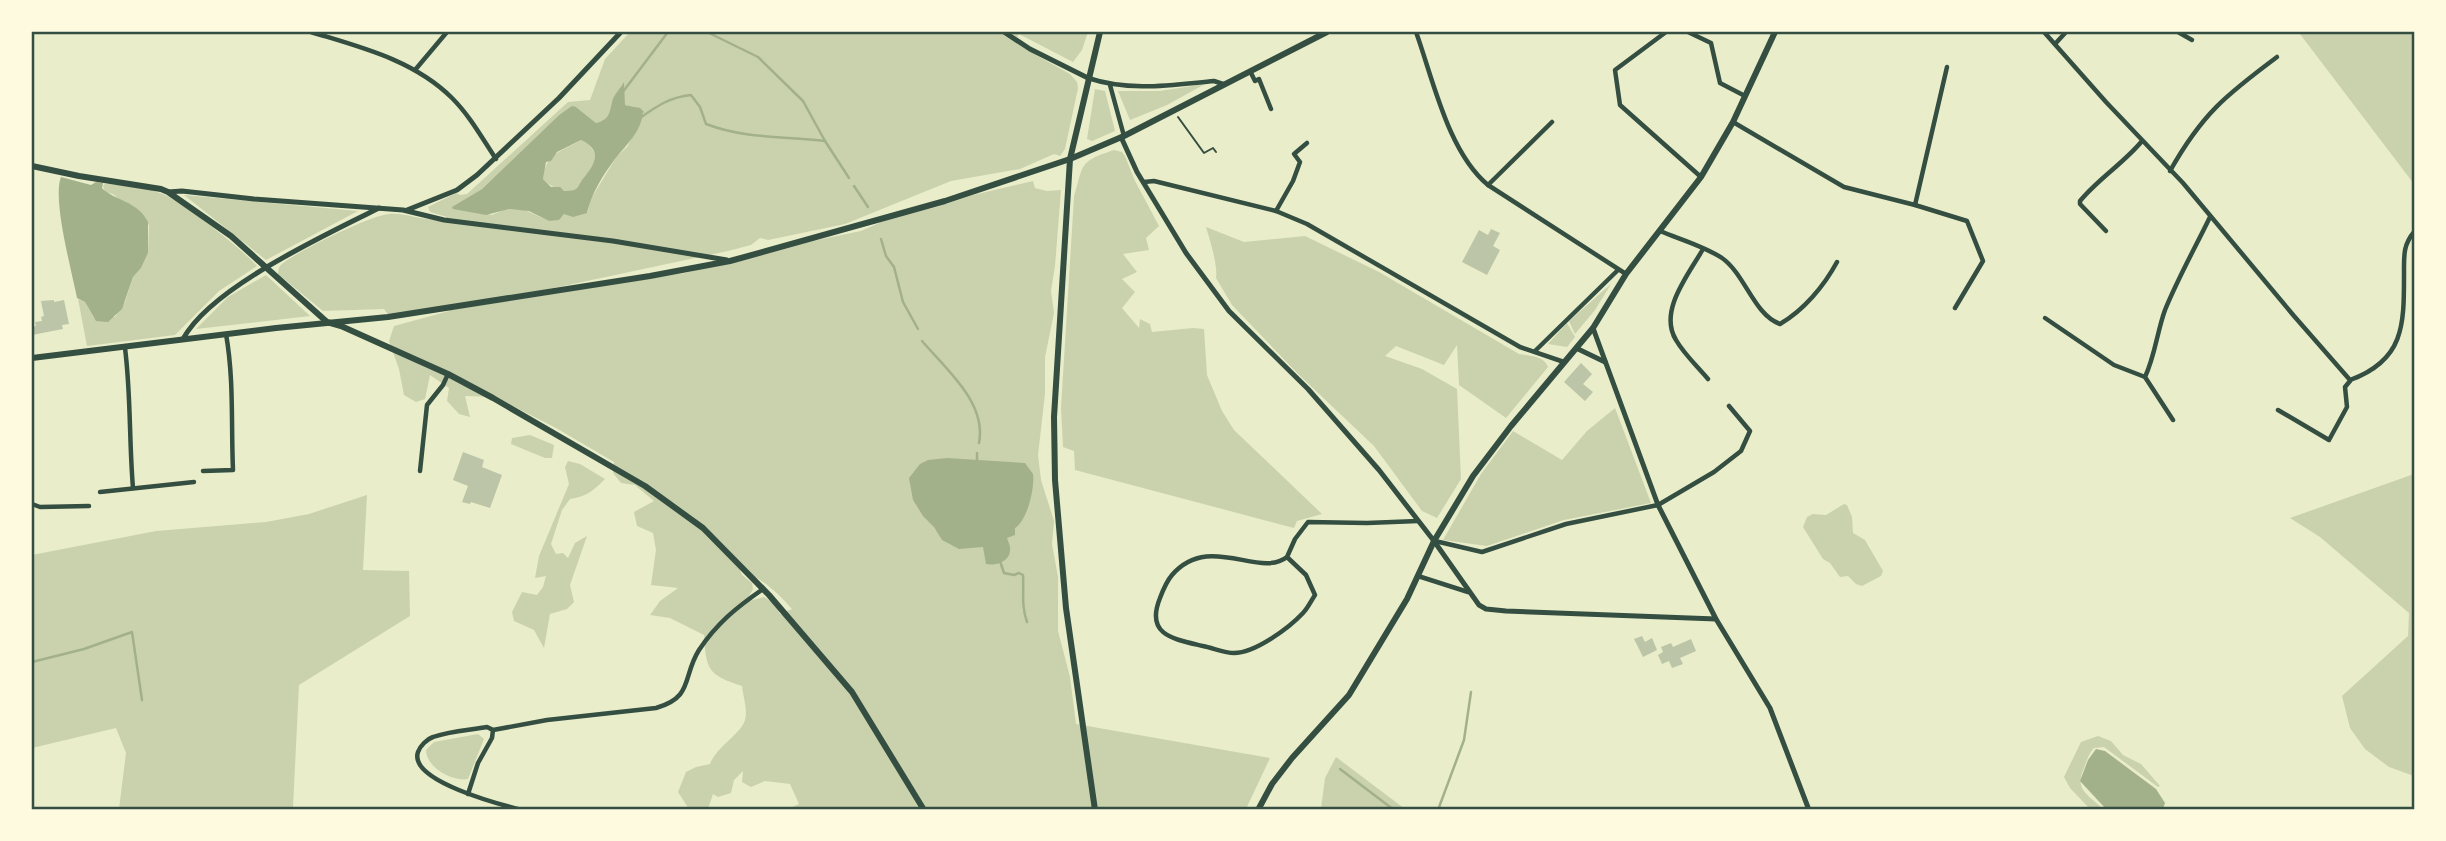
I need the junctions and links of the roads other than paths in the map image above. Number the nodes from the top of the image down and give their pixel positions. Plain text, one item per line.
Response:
1 (310, 32) edge
2 (447, 32) edge
3 (621, 32) edge
4 (1004, 32) edge
5 (1100, 32) edge
6 (1327, 32) edge
7 (1416, 32) edge
8 (1666, 32) edge
9 (1688, 32) edge
10 (1776, 32) edge
11 (2044, 32) edge
12 (2066, 32) edge
13 (2178, 32) edge
14 (328, 34) edge
15 (2192, 40) dead end
16 (2055, 44) junction
17 (2277, 57) dead end
18 (1947, 67) dead end
19 (415, 70) junction
20 (1250, 70) junction
21 (1088, 78) junction
22 (1223, 84) junction
23 (1110, 85) junction
24 (1746, 96) junction
25 (1271, 109) dead end
26 (1552, 122) dead end
27 (1733, 122) junction
28 (1123, 136) junction
29 (2142, 141) junction
30 (1307, 143) dead end
31 (496, 159) junction
32 (1070, 159) junction
33 (32, 166) edge
34 (2170, 172) junction
35 (1701, 177) junction
36 (1144, 181) junction
37 (1488, 185) junction
38 (168, 192) junction
39 (1915, 205) junction
40 (379, 208) junction
41 (407, 211) junction
42 (1276, 211) junction
43 (2210, 217) junction
44 (1660, 231) junction
45 (2106, 231) dead end
46 (2414, 232) edge
47 (1703, 249) junction
48 (730, 261) junction
49 (1838, 262) dead end
50 (267, 268) junction
51 (1618, 270) junction
52 (1626, 274) junction
53 (1955, 308) dead end
54 (2045, 318) dead end
55 (327, 323) junction
56 (1593, 328) junction
57 (226, 334) junction
58 (183, 340) junction
59 (125, 348) junction
60 (1576, 348) junction
61 (1535, 351) junction
62 (32, 358) edge
63 (1564, 362) junction
64 (1605, 362) junction
65 (448, 374) junction
66 (2145, 377) junction
67 (1708, 379) dead end
68 (2350, 380) junction
69 (1729, 406) dead end
70 (2278, 410) dead end
71 (2173, 420) dead end
72 (203, 471) dead end
73 (420, 471) dead end
74 (194, 482) dead end
75 (134, 488) junction
76 (100, 492) dead end
77 (32, 504) edge
78 (1658, 505) junction
79 (89, 506) dead end
80 (1418, 521) junction
81 (1434, 541) junction
82 (1287, 557) junction
83 (1418, 576) junction
84 (763, 589) junction
85 (1468, 592) junction
86 (1716, 619) junction
87 (493, 730) junction
88 (468, 794) junction
89 (522, 810) edge
90 (925, 810) edge
91 (1095, 810) edge
92 (1258, 810) edge
93 (1809, 810) edge

1 - 14 street
2 - 19 street
3 - 31 street
4 - 21 street
5 - 21 main road
6 - 20 main road
7 - 37 street
8 - 35 street
9 - 24 street
10 - 24 main road
11 - 16 street
12 - 16 street
13 - 15 street
14 - 19 street
16 - 29 street
17 - 34 street
18 - 39 street
19 - 31 street
20 - 22 main road
20 - 25 street
21 - 23 street
21 - 32 main road
22 - 23 street
22 - 28 main road
23 - 28 street
24 - 27 main road
26 - 37 street
27 - 35 main road
27 - 39 street
28 - 32 main road
28 - 36 street
29 - 34 street
29 - 45 street
30 - 42 street
31 - 41 street
32 - 48 main road
32 - 91 main road
33 - 38 main road
34 - 43 street
35 - 44 main road
36 - 42 street
36 - 80 street
37 - 51 street
38 - 40 street
38 - 50 main road
39 - 53 street
40 - 41 street
40 - 50 street
41 - 48 street
42 - 61 street
43 - 66 street
43 - 68 street
44 - 47 street
44 - 52 main road
46 - 68 street
47 - 49 street
47 - 67 street
48 - 55 main road
50 - 55 main road
50 - 58 street
51 - 52 street
51 - 61 street
52 - 56 main road
54 - 66 street
55 - 57 main road
55 - 65 main road
56 - 60 main road
56 - 64 street
57 - 58 main road
57 - 72 street
58 - 59 main road
59 - 62 main road
59 - 75 street
60 - 63 main road
60 - 64 street
61 - 63 street
63 - 81 main road
64 - 78 street
65 - 73 street
65 - 84 main road
66 - 71 street
68 - 70 street
69 - 78 street
74 - 75 street
75 - 76 street
77 - 79 street
78 - 81 street
78 - 86 street
80 - 81 street
80 - 82 street
81 - 83 main road
81 - 85 street
82 - 82 street
83 - 85 street
83 - 92 main road
84 - 87 street
84 - 90 main road
85 - 86 street
86 - 93 street
87 - 88 street
87 - 88 street
88 - 89 street

